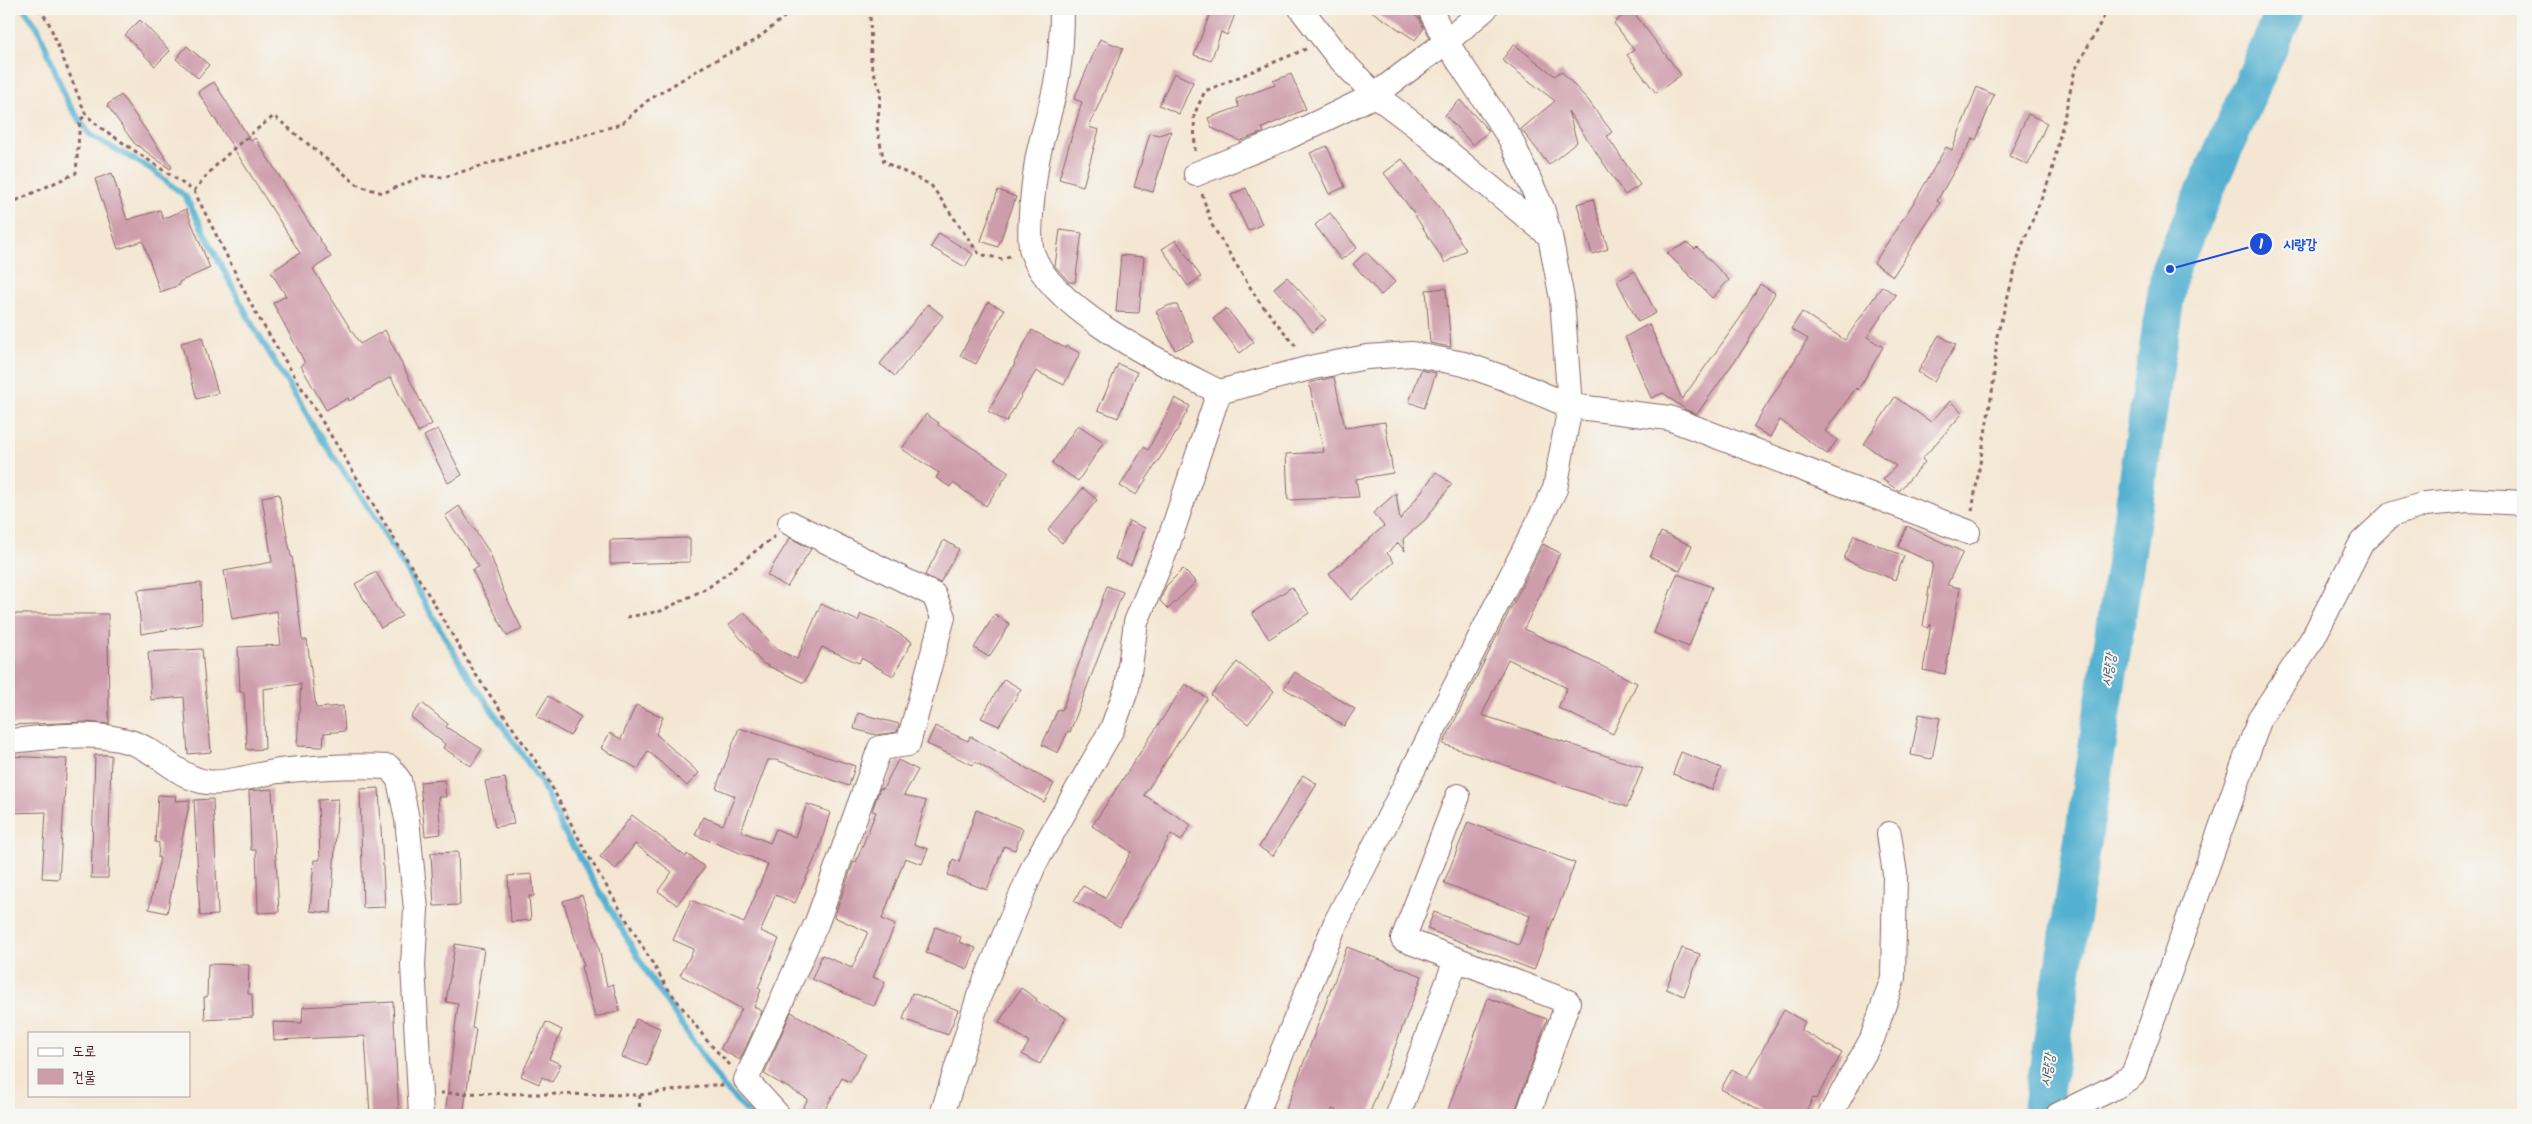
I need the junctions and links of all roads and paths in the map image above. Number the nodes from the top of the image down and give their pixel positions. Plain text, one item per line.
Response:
1 (39, 9) edge
2 (799, 9) edge
3 (870, 9) edge
4 (1062, 9) edge
5 (1301, 9) edge
6 (1430, 9) edge
7 (1485, 9) edge
8 (2108, 9) edge
9 (1325, 41) junction
10 (1446, 42) junction
11 (1375, 95) junction
12 (86, 115) junction
13 (1196, 174) junction
14 (194, 191) junction
15 (9, 204) edge
16 (1550, 236) junction
17 (1031, 249) junction
18 (1314, 367) junction
19 (1219, 392) junction
20 (1570, 406) junction
21 (2523, 503) edge
22 (790, 523) joint
23 (1968, 532) joint
24 (627, 618) dead end
25 (9, 741) edge
26 (1458, 796) dead end
27 (1889, 834) dead end
28 (1456, 960) junction
29 (746, 1080) junction
30 (640, 1095) junction
31 (421, 1104) edge
32 (639, 1115) edge
33 (778, 1115) edge
34 (942, 1115) edge
35 (1256, 1115) edge
36 (1398, 1115) edge
37 (1528, 1115) edge
38 (1830, 1115) edge
39 (2058, 1115) edge

1 - 12 path
2 - 14 path
3 - 17 path
4 - 17 street
5 - 9 street
6 - 10 street
7 - 10 street
8 - 23 path
9 - 11 street
9 - 13 path
10 - 11 street
10 - 16 street
11 - 13 street
11 - 16 street
12 - 14 path
12 - 15 path
13 - 18 path
14 - 29 path
16 - 20 street
17 - 19 street
18 - 19 street
18 - 20 street
19 - 34 street
20 - 23 street
20 - 35 street
21 - 39 street
22 - 24 path
22 - 29 street
25 - 31 street
26 - 28 street
27 - 38 street
28 - 36 street
28 - 37 street
29 - 30 path
29 - 33 street
30 - 31 path
30 - 32 path

